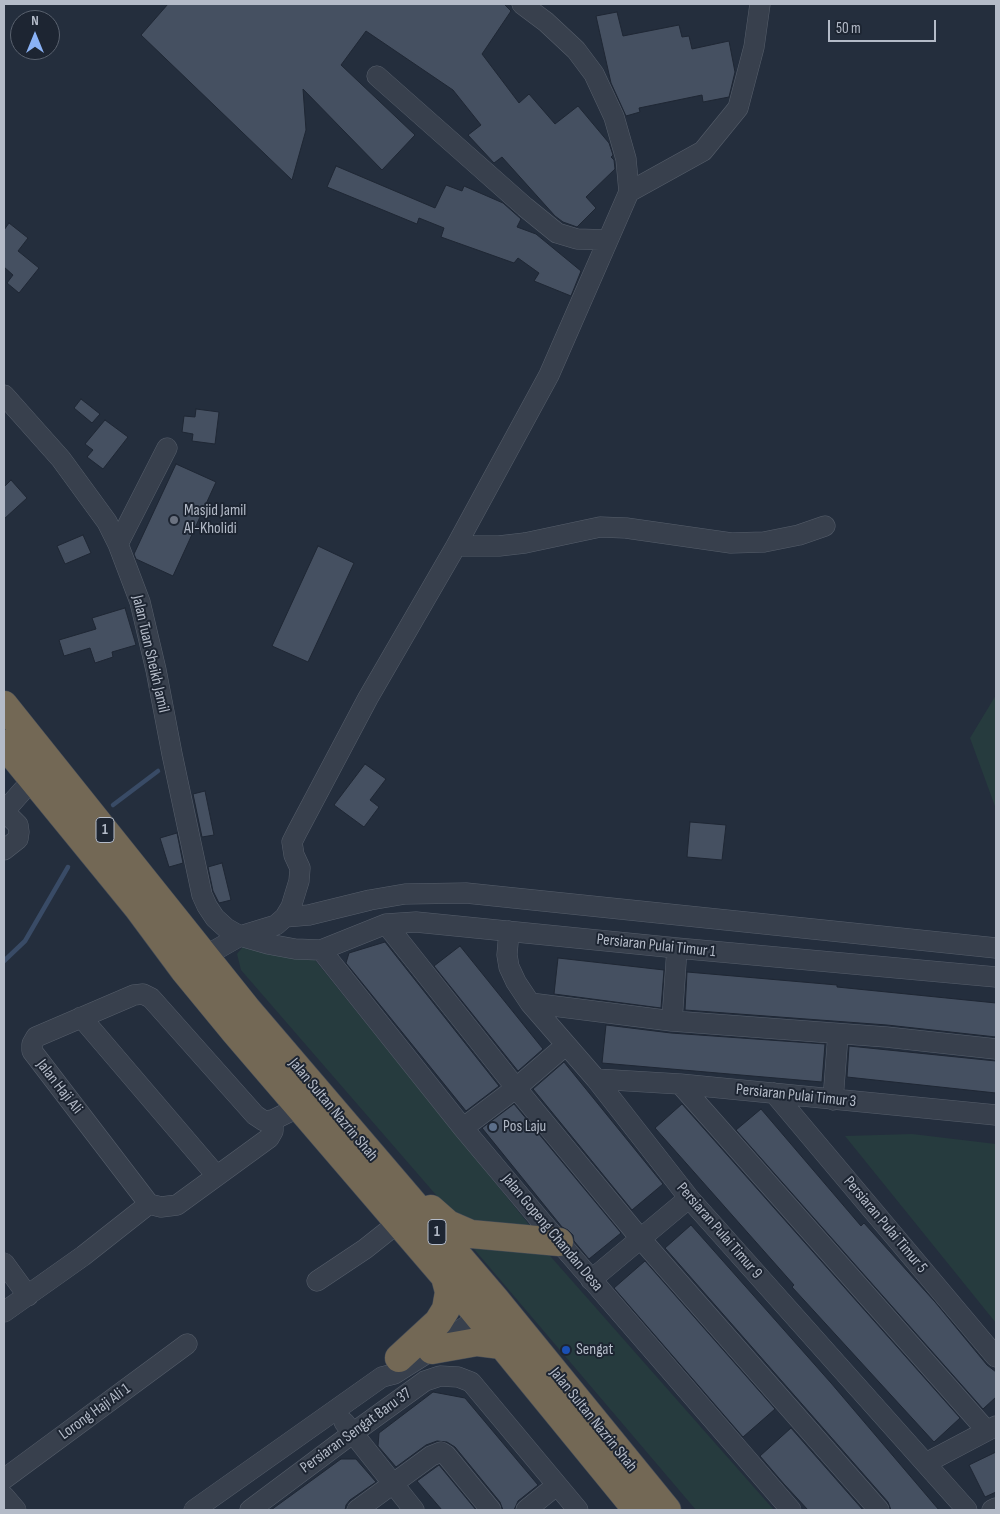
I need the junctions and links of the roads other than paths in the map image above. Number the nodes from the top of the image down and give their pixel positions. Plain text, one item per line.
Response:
1 (522, 4) edge
2 (760, 4) edge
3 (377, 76) dead end
4 (629, 192) junction
5 (608, 240) junction
6 (4, 395) edge
7 (167, 448) dead end
8 (825, 526) dead end
9 (118, 544) junction
10 (456, 546) junction
11 (4, 705) edge
12 (4, 744) edge
13 (32, 780) junction
14 (4, 850) edge
15 (138, 908) junction
16 (285, 917) junction
17 (386, 924) junction
18 (509, 931) junction
19 (240, 936) junction
20 (677, 948) junction
21 (996, 948) edge
22 (321, 950) junction
23 (205, 956) junction
24 (996, 977) edge
25 (530, 1003) junction
26 (81, 1017) junction
27 (672, 1021) junction
28 (235, 1032) junction
29 (838, 1034) junction
30 (566, 1045) junction
31 (996, 1049) edge
32 (596, 1079) junction
33 (680, 1084) junction
34 (516, 1088) junction
35 (774, 1093) junction
36 (833, 1100) junction
37 (299, 1107) junction
38 (996, 1115) edge
39 (273, 1120) junction
40 (464, 1128) junction
41 (216, 1175) junction
42 (394, 1181) junction
43 (689, 1198) junction
44 (149, 1204) junction
45 (399, 1222) junction
46 (640, 1238) junction
47 (559, 1242) junction
48 (4, 1263) edge
49 (445, 1277) junction
50 (591, 1280) junction
51 (317, 1281) dead end
52 (28, 1296) junction
53 (477, 1310) junction
54 (4, 1312) edge
55 (186, 1344) dead end
56 (501, 1344) junction
57 (432, 1350) junction
58 (996, 1357) edge
59 (391, 1368) junction
60 (335, 1411) junction
61 (991, 1428) edge
62 (353, 1433) junction
63 (616, 1450) junction
64 (926, 1463) junction
65 (4, 1479) edge
66 (393, 1484) junction
67 (557, 1485) junction
68 (4, 1496) edge
69 (996, 1508) edge
70 (16, 1510) edge
71 (194, 1510) edge
72 (250, 1510) edge
73 (357, 1510) edge
74 (414, 1510) edge
75 (491, 1510) edge
76 (526, 1510) edge
77 (578, 1510) edge
78 (637, 1510) edge
79 (667, 1510) edge
80 (791, 1510) edge
81 (879, 1510) edge
82 (967, 1510) edge
83 (992, 1510) edge

1 - 4 street
2 - 4 street
3 - 5 street
4 - 5 street
5 - 10 street
6 - 9 street, Jalan Tuan Sheikh Jamil
7 - 9 street
8 - 10 street
9 - 19 street, Jalan Tuan Sheikh Jamil
10 - 16 street
11 - 23 highway, Jalan Sultan Nazrin Shah / 1
12 - 13 highway, Jalan Sultan Nazrin Shah / 1
13 - 14 street
13 - 15 highway, Jalan Sultan Nazrin Shah / 1
15 - 23 highway
15 - 28 highway, Jalan Sultan Nazrin Shah / 1
16 - 19 street
16 - 21 street
17 - 18 street, Persiaran Pulai Timur 1
17 - 22 street, Persiaran Pulai Timur 1
17 - 34 street
18 - 20 street, Persiaran Pulai Timur 1
18 - 25 street, Persiaran Pulai Timur 9
19 - 22 street, Jalan Tuan Sheikh Jamil
19 - 23 street
20 - 24 street, Persiaran Pulai Timur 1
20 - 27 street
22 - 40 street, Jalan Gopeng Chandan Desa
23 - 28 highway
23 - 42 highway, Jalan Sultan Nazrin Shah / 1
25 - 27 street
25 - 30 street, Persiaran Pulai Timur 9
26 - 39 street, Jalan Haji Ali
26 - 41 street
26 - 44 street, Jalan Haji Ali
27 - 29 street
28 - 37 highway, Jalan Sultan Nazrin Shah / 1
29 - 31 street
29 - 36 street
30 - 32 street, Persiaran Pulai Timur 9
30 - 34 street
32 - 33 street, Persiaran Pulai Timur 3
32 - 43 street, Persiaran Pulai Timur 9
33 - 35 street, Persiaran Pulai Timur 3
33 - 61 street
34 - 40 street
34 - 46 street
35 - 36 street, Persiaran Pulai Timur 3
35 - 58 street, Persiaran Pulai Timur 5
36 - 38 street, Persiaran Pulai Timur 3
37 - 39 street
37 - 45 highway, Jalan Sultan Nazrin Shah / 1
39 - 41 street
40 - 47 street, Jalan Gopeng Chandan Desa
41 - 44 street
42 - 47 highway
42 - 53 highway
42 - 63 highway, Jalan Sultan Nazrin Shah / 1
43 - 46 street
43 - 64 street, Persiaran Pulai Timur 9
44 - 52 street
45 - 49 highway, Jalan Sultan Nazrin Shah / 1
45 - 51 street
46 - 50 street
46 - 81 street
47 - 50 street, Jalan Gopeng Chandan Desa
48 - 52 street
49 - 53 highway, Jalan Sultan Nazrin Shah / 1
49 - 59 highway
50 - 80 street, Jalan Gopeng Chandan Desa
52 - 54 street
53 - 56 highway, Jalan Sultan Nazrin Shah / 1
53 - 57 street
53 - 59 street
53 - 63 highway
55 - 65 street, Lorong Haji Ali 1
56 - 57 highway
56 - 78 highway, Jalan Sultan Nazrin Shah / 1
57 - 59 street
59 - 60 street
60 - 62 street
60 - 71 street
61 - 64 street
62 - 66 street
62 - 67 street, Persiaran Sengat Baru 37
62 - 72 street, Persiaran Sengat Baru 37
63 - 79 highway, Jalan Sultan Nazrin Shah / 1
64 - 82 street, Persiaran Pulai Timur 9
66 - 73 street
66 - 74 street
66 - 75 street
67 - 76 street
67 - 77 street
68 - 70 street
69 - 83 street

